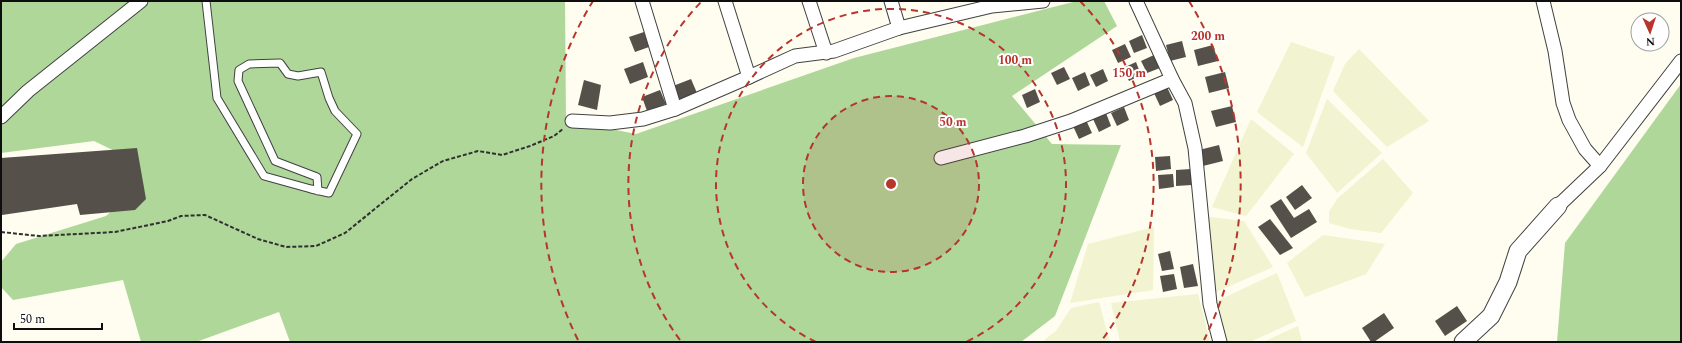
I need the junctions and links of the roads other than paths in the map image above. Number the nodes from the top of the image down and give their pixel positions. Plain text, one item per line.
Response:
1 (141, 1) edge
2 (206, 1) edge
3 (642, 1) edge
4 (725, 1) edge
5 (809, 1) edge
6 (891, 1) edge
7 (1043, 1) edge
8 (1136, 1) edge
9 (1542, 1) edge
10 (899, 28) junction
11 (826, 52) junction
12 (1681, 61) edge
13 (749, 77) junction
14 (1172, 79) junction
15 (676, 109) junction
16 (1, 117) edge
17 (572, 121) road end
18 (941, 158) dead end
19 (1600, 166) junction
20 (318, 191) junction
21 (1558, 206) joint
22 (1220, 342) edge
23 (1463, 342) edge

1 - 16 street
2 - 20 lane
3 - 15 street
4 - 13 street
5 - 11 street
6 - 10 street
7 - 10 street
8 - 14 street
9 - 19 street
10 - 11 street
11 - 13 street
12 - 19 street
13 - 15 street
14 - 18 street
14 - 22 street
15 - 17 street
19 - 21 street
20 - 20 lane
21 - 23 street

